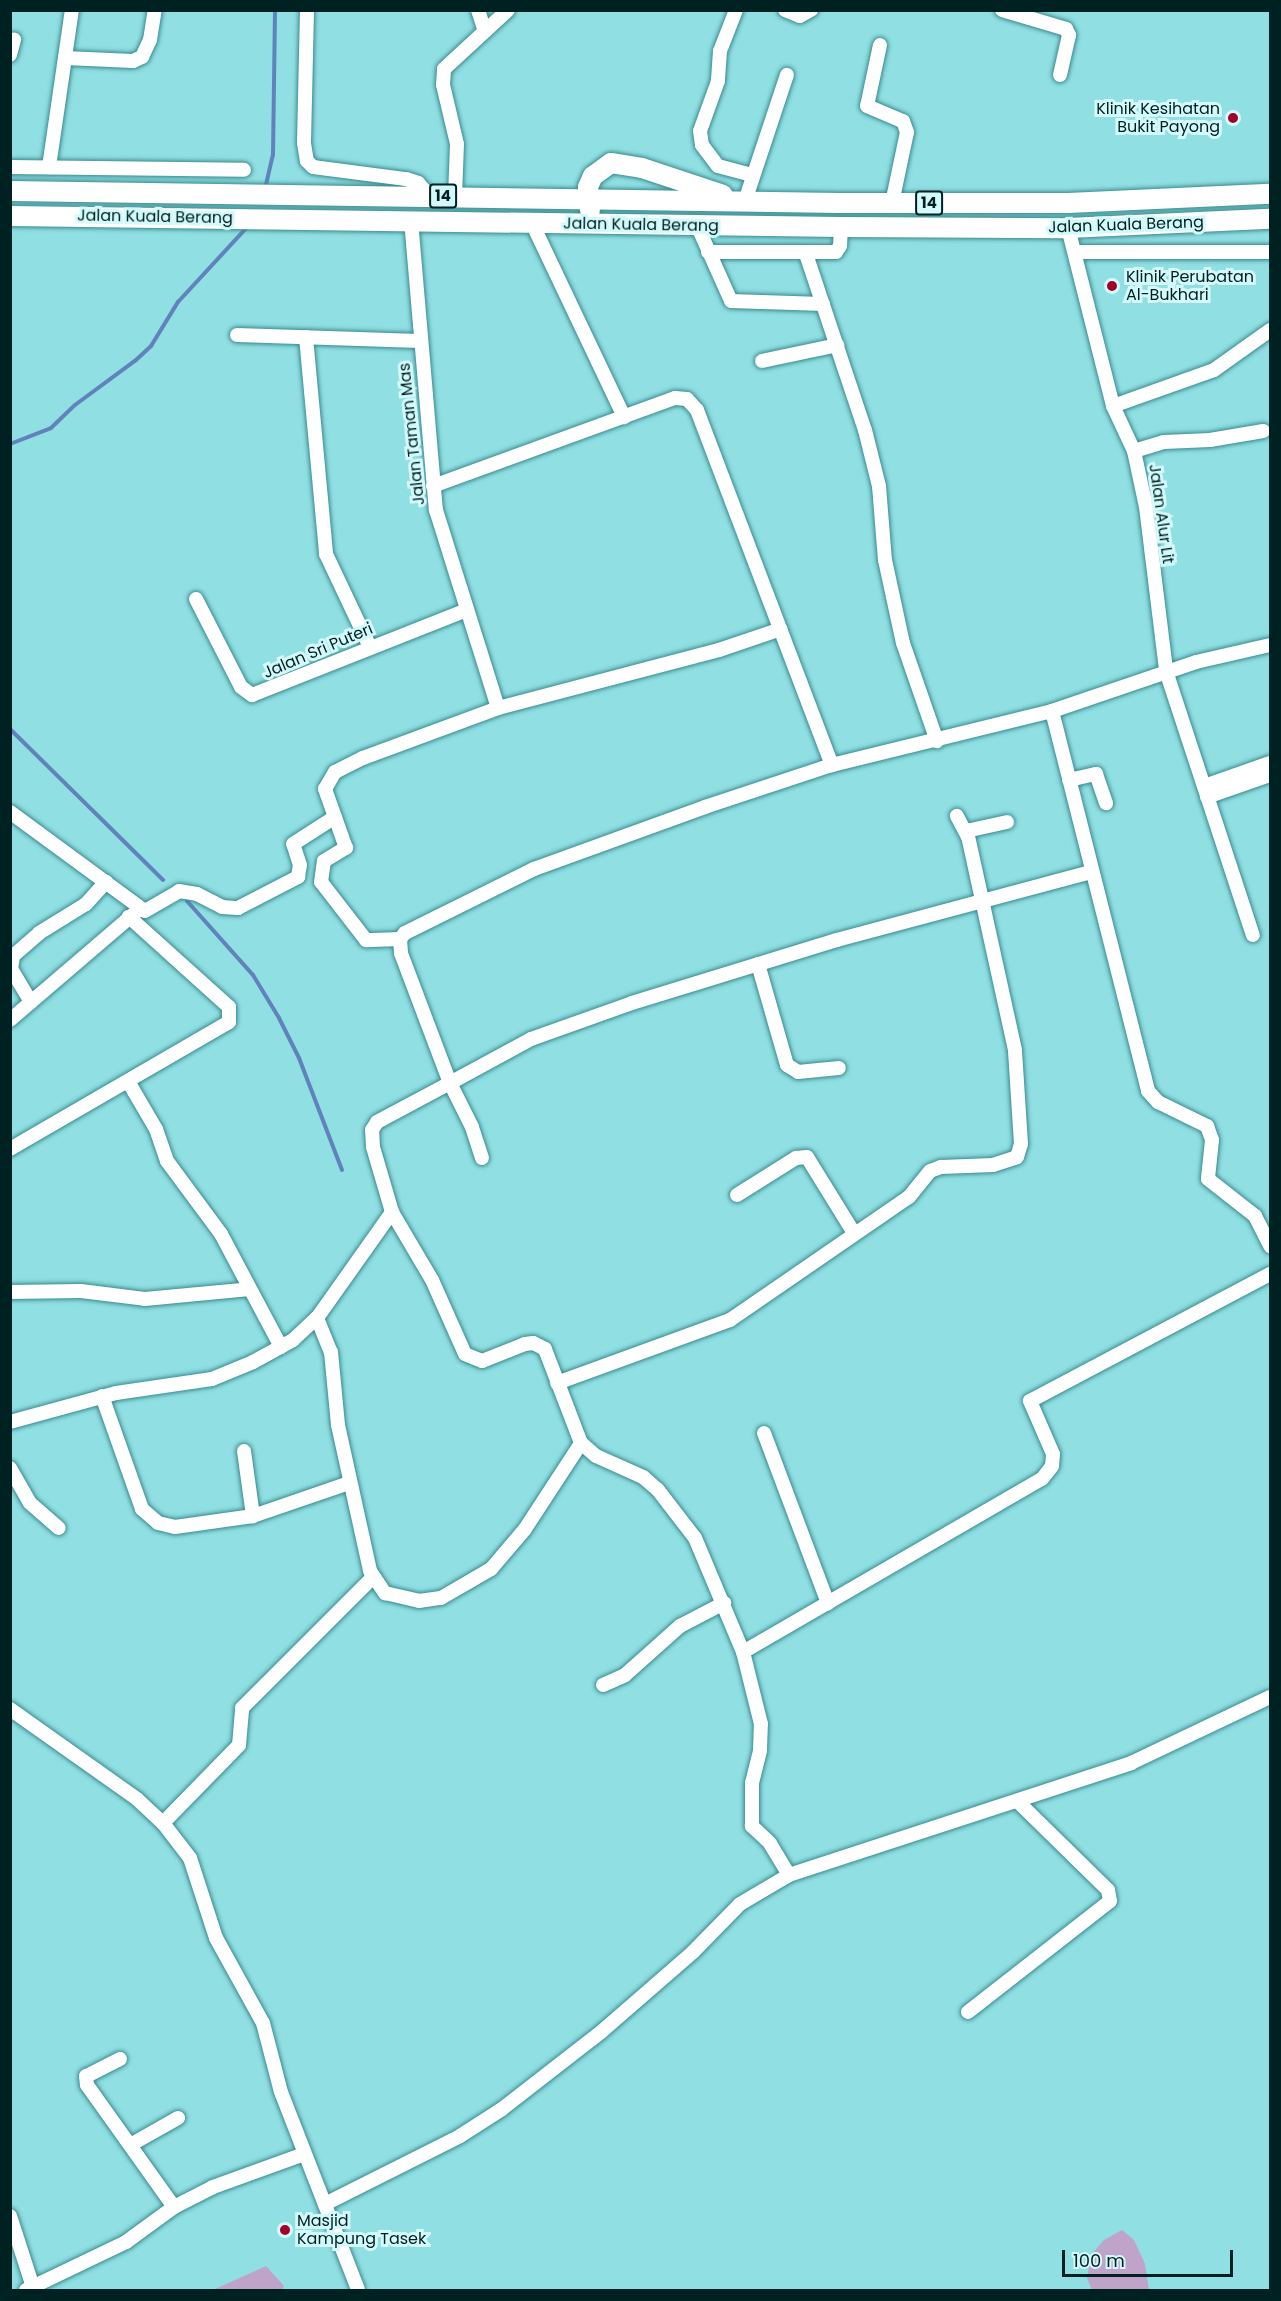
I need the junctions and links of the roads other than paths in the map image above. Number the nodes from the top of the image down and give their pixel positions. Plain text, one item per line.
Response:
1 (72, 10) edge
2 (155, 10) edge
3 (307, 10) edge
4 (478, 10) edge
5 (508, 10) edge
6 (736, 10) edge
7 (785, 10) edge
8 (811, 10) edge
9 (1002, 10) edge
10 (484, 30) junction
11 (14, 40) dead end
12 (880, 45) dead end
13 (10, 55) edge
14 (65, 58) junction
15 (787, 75) dead end
16 (1059, 75) dead end
17 (10, 167) edge
18 (50, 167) junction
19 (177, 169) junction
20 (244, 170) dead end
21 (752, 175) junction
22 (10, 191) edge
23 (177, 193) junction
24 (1270, 194) edge
25 (430, 196) junction
26 (455, 196) junction
27 (587, 199) junction
28 (743, 201) junction
29 (892, 203) junction
30 (10, 216) edge
31 (1270, 219) edge
32 (411, 220) junction
33 (532, 223) junction
34 (624, 224) junction
35 (1144, 224) junction
36 (697, 225) junction
37 (841, 227) junction
38 (1068, 228) junction
39 (1143, 251) junction
40 (708, 252) junction
41 (1074, 252) junction
42 (1270, 252) edge
43 (806, 254) junction
44 (823, 304) junction
45 (1270, 330) edge
46 (237, 335) dead end
47 (306, 337) junction
48 (420, 341) junction
49 (837, 345) junction
50 (762, 361) dead end
51 (1113, 406) junction
52 (624, 417) junction
53 (1263, 431) dead end
54 (1134, 451) junction
55 (433, 486) junction
56 (196, 599) dead end
57 (467, 610) junction
58 (781, 629) junction
59 (1270, 645) edge
60 (370, 646) junction
61 (1166, 671) junction
62 (498, 708) junction
63 (1052, 711) junction
64 (938, 741) junction
65 (1270, 763) edge
66 (832, 765) junction
67 (1270, 776) edge
68 (1069, 780) junction
69 (1206, 791) junction
70 (1106, 803) dead end
71 (10, 812) edge
72 (957, 816) dead end
73 (335, 817) junction
74 (1008, 822) dead end
75 (966, 831) junction
76 (1091, 872) junction
77 (106, 882) junction
78 (982, 900) junction
79 (135, 913) junction
80 (1253, 936) dead end
81 (400, 939) junction
82 (758, 964) junction
83 (31, 1002) junction
84 (10, 1020) edge
85 (839, 1068) dead end
86 (129, 1083) junction
87 (450, 1083) junction
88 (10, 1149) edge
89 (482, 1158) dead end
90 (737, 1195) dead end
91 (392, 1212) junction
92 (854, 1233) junction
93 (1270, 1246) edge
94 (1270, 1274) edge
95 (250, 1289) junction
96 (10, 1292) edge
97 (317, 1318) junction
98 (281, 1347) junction
99 (557, 1383) junction
100 (102, 1396) junction
101 (10, 1422) edge
102 (764, 1433) dead end
103 (581, 1443) junction
104 (244, 1451) dead end
105 (10, 1468) edge
106 (349, 1483) junction
107 (253, 1516) junction
108 (59, 1528) dead end
109 (372, 1578) junction
110 (724, 1603) junction
111 (828, 1603) junction
112 (743, 1652) junction
113 (603, 1685) dead end
114 (1270, 1697) edge
115 (10, 1709) edge
116 (1018, 1802) junction
117 (163, 1823) junction
118 (789, 1875) junction
119 (968, 2012) dead end
120 (120, 2059) dead end
121 (178, 2118) dead end
122 (132, 2144) junction
123 (304, 2154) junction
124 (325, 2204) junction
125 (174, 2207) junction
126 (10, 2216) edge
127 (30, 2289) edge
128 (358, 2290) edge

1 - 14 street
2 - 14 street
3 - 25 street
4 - 10 street
5 - 10 street
6 - 21 street
7 - 8 street
9 - 16 street
10 - 26 street
11 - 13 street
12 - 29 street
14 - 18 street
15 - 21 street
17 - 18 street
18 - 19 street
19 - 20 street
19 - 23 street
21 - 28 street
22 - 23 highway, Jalan Kuala Berang / 14
23 - 25 highway, Jalan Kuala Berang / 14
24 - 29 highway, Jalan Kuala Berang / 14
25 - 26 highway, Jalan Kuala Berang / 14
26 - 27 highway, Jalan Kuala Berang / 14
27 - 28 highway, Jalan Kuala Berang / 14
27 - 28 highway
27 - 34 highway
28 - 29 highway, Jalan Kuala Berang / 14
30 - 32 highway, Jalan Kuala Berang / 14
31 - 35 highway, Jalan Kuala Berang / 14
32 - 33 highway, Jalan Kuala Berang / 14
32 - 48 street, Jalan Taman Mas
33 - 34 highway, Jalan Kuala Berang / 14
33 - 52 street
34 - 36 highway, Jalan Kuala Berang / 14
35 - 38 highway, Jalan Kuala Berang / 14
35 - 39 street
36 - 37 highway, Jalan Kuala Berang / 14
36 - 40 street
37 - 38 highway, Jalan Kuala Berang / 14
37 - 43 street
38 - 41 street, Jalan Alur Lit
39 - 41 street
39 - 42 street
40 - 43 street
40 - 44 street
41 - 51 street, Jalan Alur Lit
43 - 44 street
44 - 49 street
45 - 51 street
46 - 47 street
47 - 48 street
47 - 60 street
48 - 55 street, Jalan Taman Mas
49 - 50 street
49 - 64 street
51 - 54 street, Jalan Alur Lit
52 - 55 street
52 - 58 street
53 - 54 street
54 - 61 street, Jalan Alur Lit
55 - 57 street, Jalan Taman Mas
56 - 60 street, Jalan Sri Puteri
57 - 60 street, Jalan Sri Puteri
57 - 62 street, Jalan Taman Mas
58 - 62 street
58 - 66 street
59 - 61 street
61 - 63 street
61 - 69 street, Jalan Alur Lit
62 - 73 street
63 - 64 street
63 - 68 street
64 - 66 street
65 - 69 street
66 - 81 street
67 - 69 street
68 - 70 street
68 - 76 street
69 - 80 street, Jalan Alur Lit
71 - 77 street
72 - 75 street
73 - 79 street
73 - 81 street
74 - 75 street
75 - 78 street
76 - 78 street
76 - 93 street
77 - 79 street
77 - 83 street
78 - 82 street
78 - 92 street
79 - 83 street
79 - 86 street
81 - 87 street
82 - 85 street
82 - 87 street
83 - 84 street
86 - 88 street
86 - 95 street
87 - 89 street
87 - 91 street
90 - 92 street
91 - 97 street
91 - 99 street
92 - 99 street
94 - 111 street
95 - 96 street
95 - 98 street
97 - 98 street
97 - 106 street
98 - 100 street
99 - 103 street
100 - 101 street
100 - 107 street
102 - 111 street
103 - 109 street
103 - 110 street
104 - 107 street
105 - 108 street
106 - 107 street
106 - 109 street
109 - 117 street
110 - 112 street
110 - 113 street
111 - 112 street
112 - 118 street
114 - 116 street
115 - 117 street
116 - 118 street
116 - 119 street
117 - 123 street
118 - 124 street
120 - 122 street
121 - 122 street
122 - 125 street
123 - 124 street
123 - 125 street
124 - 128 street
125 - 127 street
126 - 127 street

